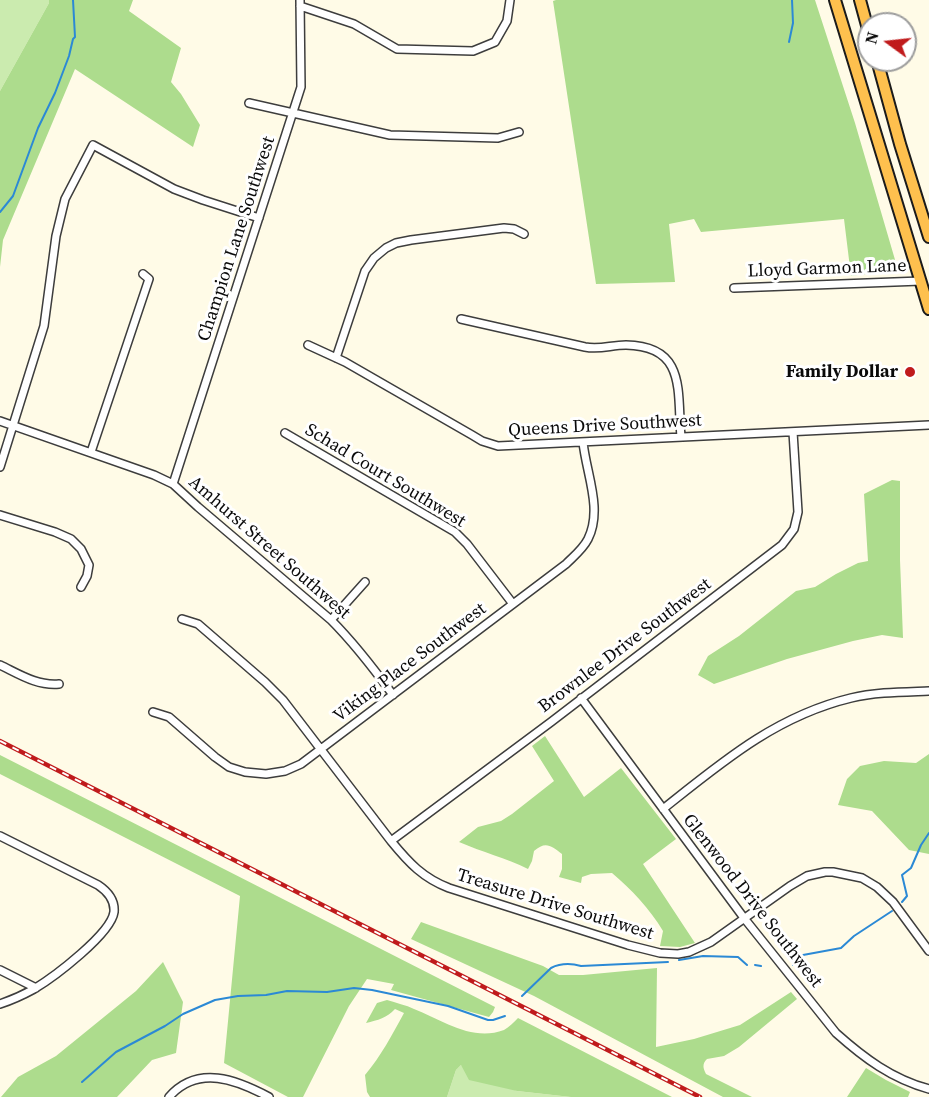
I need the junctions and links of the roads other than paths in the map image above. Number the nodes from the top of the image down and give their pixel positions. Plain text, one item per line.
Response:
1 (510, 0) edge
2 (834, 0) edge
3 (300, 3) edge
4 (880, 72) edge
5 (885, 88) junction
6 (864, 96) junction
7 (249, 103) dead end
8 (292, 114) junction
9 (519, 132) dead end
10 (259, 218) junction
11 (524, 234) dead end
12 (929, 237) edge
13 (143, 274) dead end
14 (921, 281) junction
15 (734, 288) dead end
16 (929, 309) edge
17 (461, 319) dead end
18 (308, 345) dead end
19 (336, 358) junction
20 (0, 421) edge
21 (13, 425) junction
22 (929, 425) edge
23 (793, 432) junction
24 (285, 433) dead end
25 (681, 437) junction
26 (583, 442) junction
27 (91, 452) junction
28 (0, 468) edge
29 (173, 484) junction
30 (0, 515) edge
31 (365, 582) dead end
32 (81, 587) dead end
33 (513, 604) junction
34 (182, 619) dead end
35 (331, 620) junction
36 (0, 665) edge
37 (58, 684) dead end
38 (929, 691) edge
39 (393, 695) junction
40 (581, 698) junction
41 (153, 712) dead end
42 (321, 750) junction
43 (663, 809) junction
44 (0, 836) edge
45 (391, 841) junction
46 (744, 918) junction
47 (929, 951) edge
48 (0, 970) edge
49 (36, 988) junction
50 (0, 1004) edge
51 (929, 1089) edge
52 (169, 1097) edge
53 (269, 1097) edge

1 - 3 street
2 - 6 highway
3 - 8 street, Champion Lane Southwest
4 - 5 highway
5 - 6 highway
5 - 12 highway
6 - 14 highway
7 - 8 street
8 - 9 street
8 - 10 street, Champion Lane Southwest
10 - 21 street
10 - 29 street, Champion Lane Southwest
11 - 19 street
13 - 27 street
14 - 15 street, Lloyd Garmon Lane
14 - 16 highway
17 - 25 street
18 - 19 street, Queens Drive Southwest
19 - 26 street, Queens Drive Southwest
20 - 21 street, Amhurst Street Southwest
21 - 27 street, Amhurst Street Southwest
21 - 28 street
22 - 23 street, Queens Drive Southwest
23 - 25 street, Queens Drive Southwest
23 - 40 street, Brownlee Drive Southwest
24 - 33 street, Schad Court Southwest
25 - 26 street, Queens Drive Southwest
26 - 33 street, Viking Place Southwest
27 - 29 street, Amhurst Street Southwest
29 - 35 street, Amhurst Street Southwest
30 - 32 street
31 - 35 street
33 - 39 street, Viking Place Southwest
34 - 42 street, Treasure Drive Southwest
35 - 39 street, Amhurst Street Southwest
36 - 37 street
38 - 43 street
39 - 42 street, Viking Place Southwest
40 - 43 street, Glenwood Drive Southwest
40 - 45 street, Brownlee Drive Southwest
41 - 42 street, Viking Place Southwest
42 - 45 street, Treasure Drive Southwest
43 - 46 street, Glenwood Drive Southwest
44 - 49 street
45 - 46 street, Treasure Drive Southwest
46 - 47 street, Treasure Drive Southwest
46 - 51 street, Glenwood Drive Southwest
48 - 49 street
49 - 50 street
52 - 53 street

